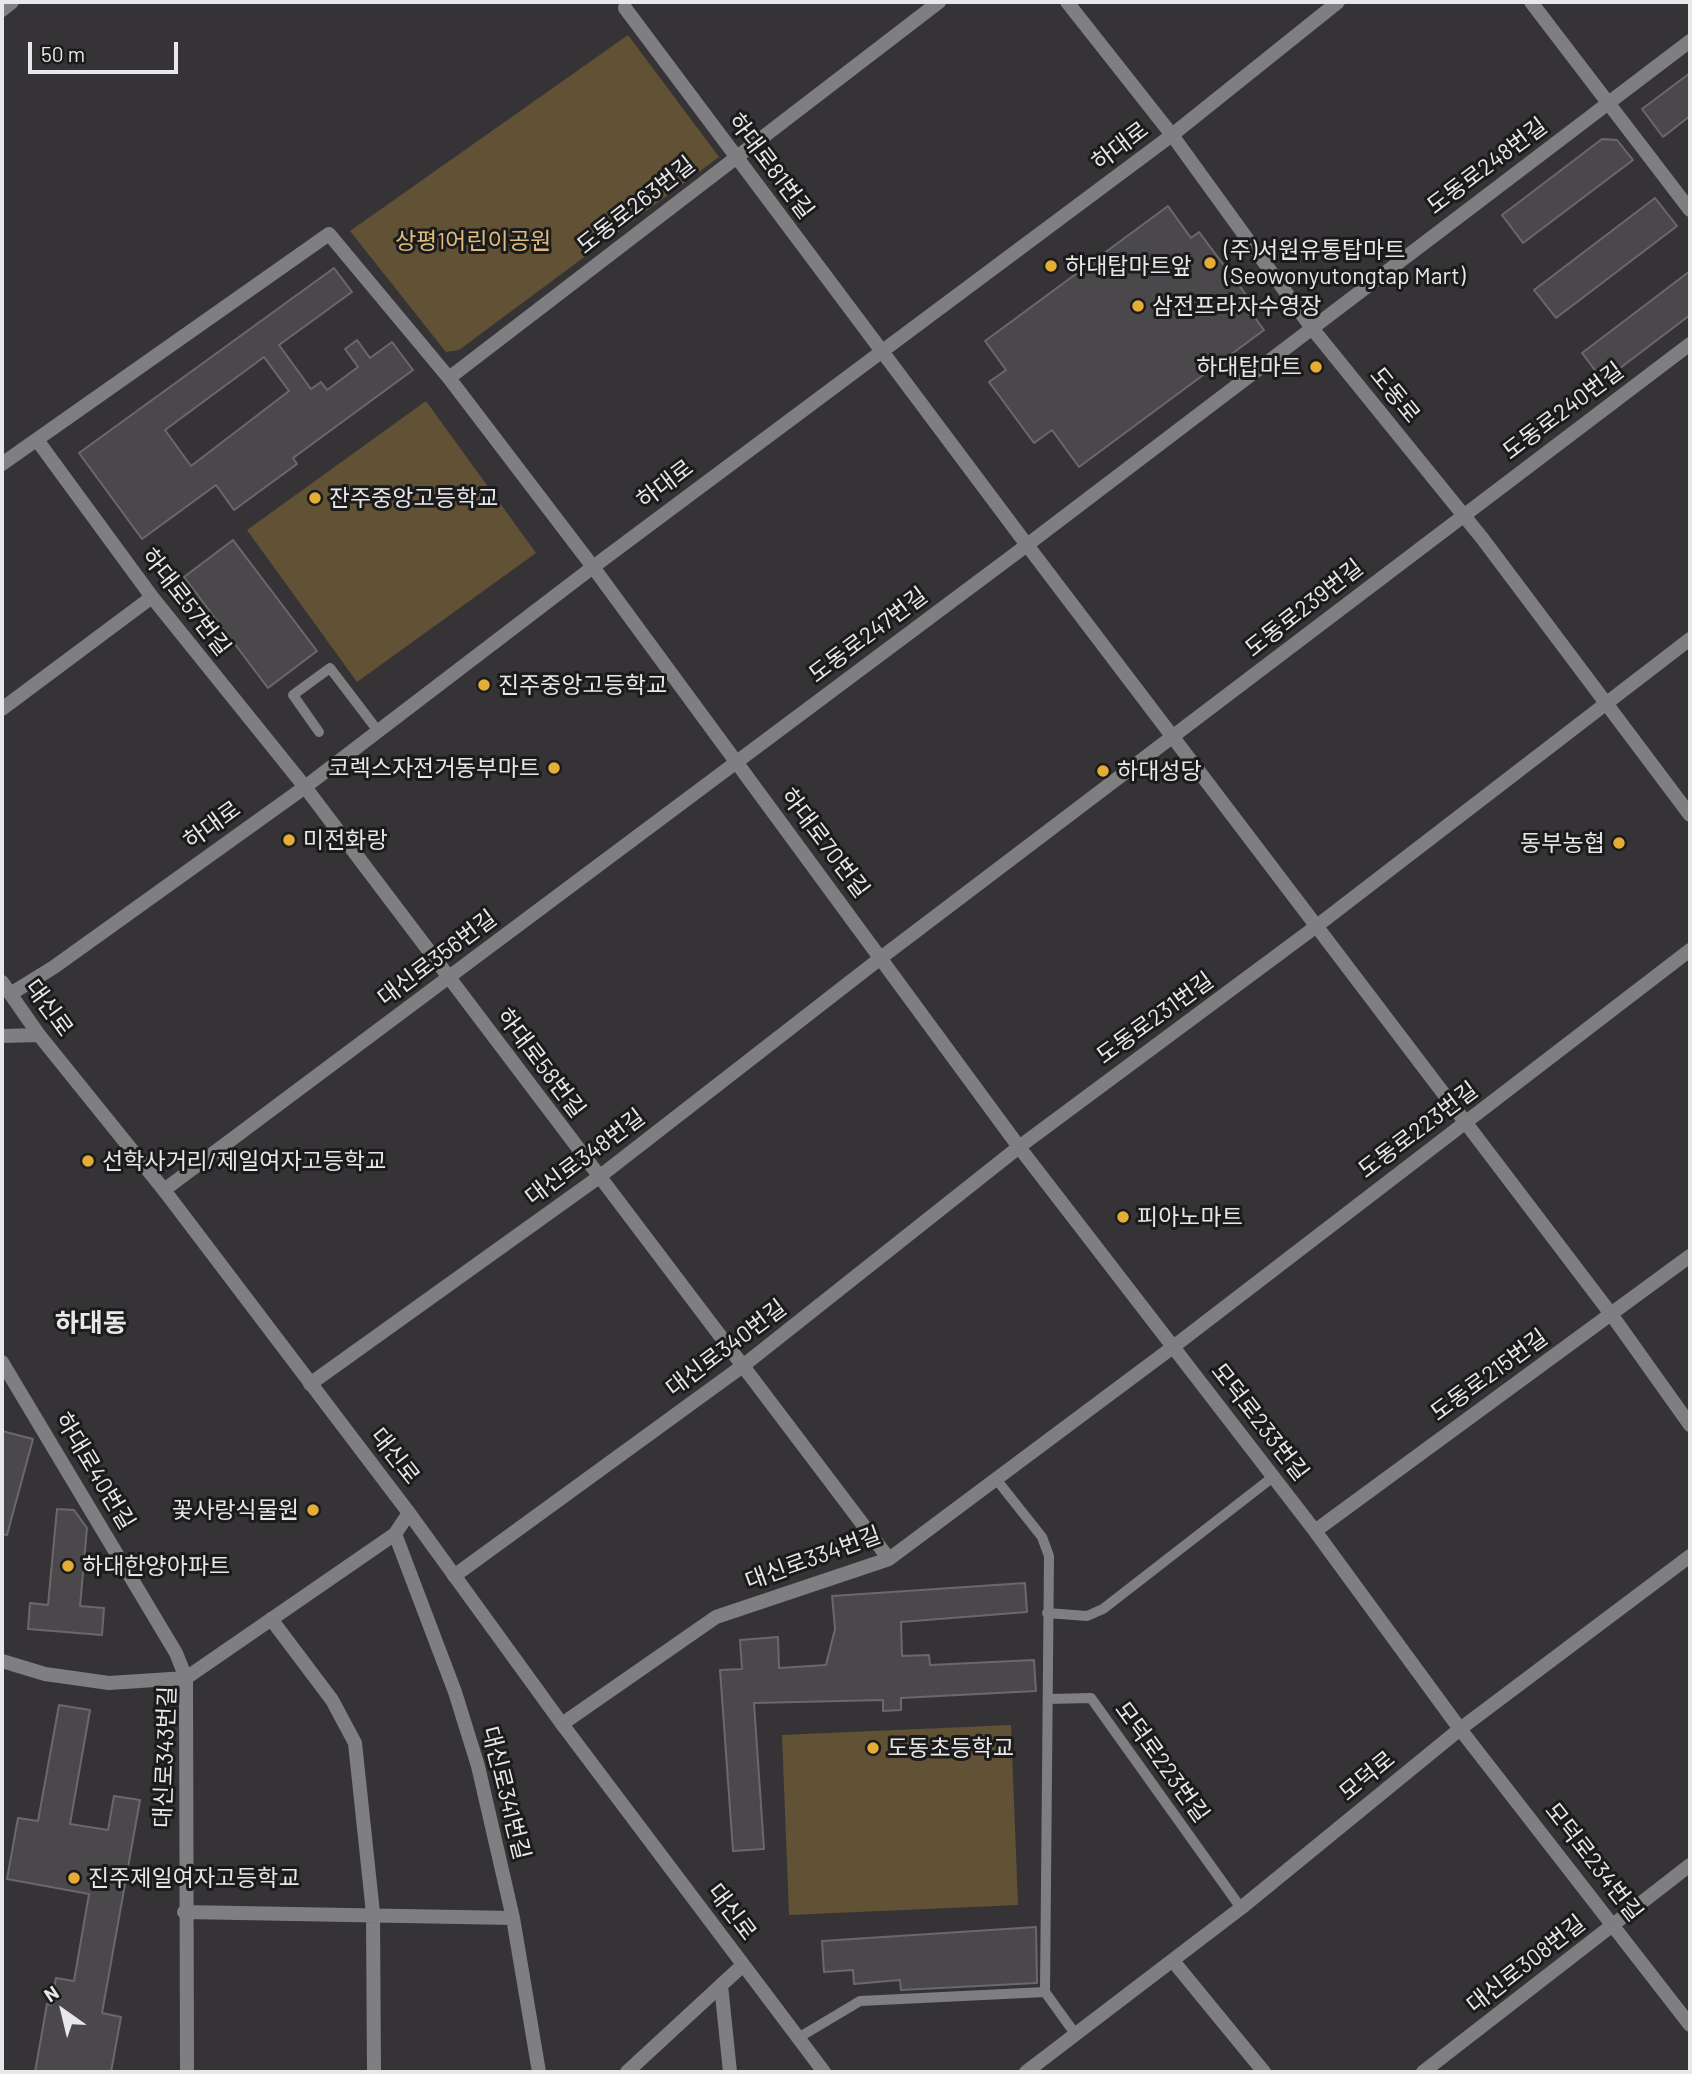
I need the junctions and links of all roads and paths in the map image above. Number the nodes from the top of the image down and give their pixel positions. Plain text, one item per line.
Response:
1 (12, 2) edge
2 (939, 2) edge
3 (1067, 2) edge
4 (1338, 2) edge
5 (1531, 2) edge
6 (625, 8) dead end
7 (2, 10) edge
8 (1690, 41) edge
9 (1608, 103) junction
10 (1172, 135) junction
11 (736, 157) junction
12 (1690, 210) edge
13 (1311, 327) junction
14 (1690, 344) edge
15 (881, 351) junction
16 (449, 378) junction
17 (37, 440) junction
18 (2, 464) edge
19 (1463, 514) junction
20 (1027, 545) junction
21 (593, 567) junction
22 (152, 597) junction
23 (1690, 639) edge
24 (1605, 702) junction
25 (2, 709) edge
26 (378, 731) junction
27 (319, 732) dead end
28 (1174, 738) junction
29 (736, 761) junction
30 (305, 787) junction
31 (1690, 816) edge
32 (1318, 925) junction
33 (1690, 950) edge
34 (882, 957) junction
35 (449, 978) junction
36 (2, 982) edge
37 (12, 993) junction
38 (39, 1035) junction
39 (2, 1036) edge
40 (1464, 1124) junction
41 (1019, 1147) junction
42 (598, 1177) junction
43 (164, 1190) junction
44 (1690, 1256) edge
45 (1611, 1314) junction
46 (1173, 1347) junction
47 (2, 1362) edge
48 (744, 1365) junction
49 (310, 1384) junction
50 (1690, 1425) edge
51 (1273, 1477) junction
52 (996, 1479) junction
53 (410, 1513) junction
54 (1315, 1531) junction
55 (395, 1534) junction
56 (1690, 1556) edge
57 (889, 1559) junction
58 (454, 1576) junction
59 (1047, 1614) junction
60 (271, 1619) junction
61 (2, 1661) edge
62 (186, 1678) junction
63 (1048, 1699) junction
64 (562, 1724) junction
65 (1460, 1729) junction
66 (1690, 1865) edge
67 (1241, 1908) junction
68 (184, 1912) junction
69 (373, 1913) junction
70 (513, 1918) junction
71 (1614, 1924) junction
72 (1173, 1961) junction
73 (743, 1965) junction
74 (721, 1985) junction
75 (1045, 1993) junction
76 (1690, 2025) edge
77 (1076, 2035) junction
78 (798, 2038) junction
79 (187, 2072) edge
80 (374, 2072) edge
81 (539, 2072) edge
82 (627, 2072) edge
83 (730, 2072) edge
84 (824, 2072) edge
85 (1026, 2072) edge
86 (1264, 2072) edge
87 (1423, 2072) edge

1 - 7 street
2 - 11 street, 도동로263번길
3 - 10 street, 도동로
4 - 10 street, 하대로
5 - 9 street
6 - 11 street, 하대로81번길
8 - 9 street, 도동로248번길
9 - 12 street
9 - 13 street, 도동로248번길
10 - 13 street, 도동로
10 - 15 street, 하대로
11 - 15 street, 하대로81번길
11 - 16 street, 도동로263번길
13 - 19 street, 도동로
13 - 20 street, 도동로247번길
14 - 19 street, 도동로240번길
15 - 20 street
15 - 21 street, 하대로
16 - 17 street
16 - 21 street
17 - 18 street
17 - 22 street, 하대로57번길
19 - 24 street, 도동로
19 - 28 street, 도동로239번길
20 - 28 street
20 - 29 street, 도동로247번길
21 - 26 street, 하대로
21 - 29 street, 하대로70번길
22 - 25 street
22 - 30 street, 하대로57번길
23 - 24 street, 도동로231번길
24 - 31 street, 도동로
24 - 32 street, 도동로231번길
26 - 27 lane
26 - 30 street, 하대로
28 - 32 street
28 - 34 street, 도동로239번길
29 - 34 street, 하대로70번길
29 - 35 street, 대신로356번길
30 - 35 street, 하대로58번길
30 - 37 street, 하대로
32 - 40 street
32 - 41 street, 도동로231번길
33 - 40 street, 도동로223번길
34 - 41 street, 하대로70번길
34 - 42 street, 대신로348번길
35 - 42 street, 하대로58번길
35 - 43 street, 대신로356번길
36 - 37 street, 대신로
37 - 38 street, 대신로
38 - 39 street
38 - 43 street, 대신로
40 - 45 street
40 - 46 street, 도동로223번길
41 - 46 street, 모덕로233번길
41 - 48 street, 대신로340번길
42 - 48 street, 하대로58번길
42 - 49 street, 대신로348번길
43 - 49 street, 대신로
44 - 45 street, 도동로215번길
45 - 50 street
45 - 54 street, 도동로215번길
46 - 51 street, 모덕로233번길
46 - 52 street, 대신로334번길
47 - 62 street, 하대로40번길
48 - 57 street, 하대로58번길
48 - 58 street, 대신로340번길
49 - 53 street, 대신로
51 - 54 street, 모덕로233번길
51 - 59 lane
52 - 57 street, 대신로334번길
52 - 59 lane
53 - 55 street, 대신로343번길
53 - 58 street, 대신로
54 - 65 street, 모덕로233번길
55 - 60 street, 대신로343번길
55 - 70 street, 대신로341번길
56 - 65 street, 모덕로
57 - 64 street, 대신로334번길
58 - 64 street, 대신로
59 - 63 lane
60 - 62 street, 대신로343번길
60 - 69 street
61 - 62 street
62 - 68 street, 대신로343번길
63 - 67 lane, 모덕로223번길
63 - 75 lane
64 - 73 street, 대신로
65 - 67 street, 모덕로
65 - 71 street, 모덕로234번길
66 - 71 street, 대신로308번길
67 - 72 street, 모덕로
68 - 69 street
68 - 79 street, 대신로343번길
69 - 70 street
69 - 80 street
70 - 81 street, 대신로341번길
71 - 76 street, 모덕로234번길
71 - 87 street, 대신로308번길
72 - 77 street, 모덕로
72 - 86 street
73 - 74 street, 대신로
73 - 78 street, 대신로
74 - 82 street, 대신로
74 - 83 street
75 - 77 lane
75 - 78 lane
77 - 85 street, 모덕로
78 - 84 street, 대신로

